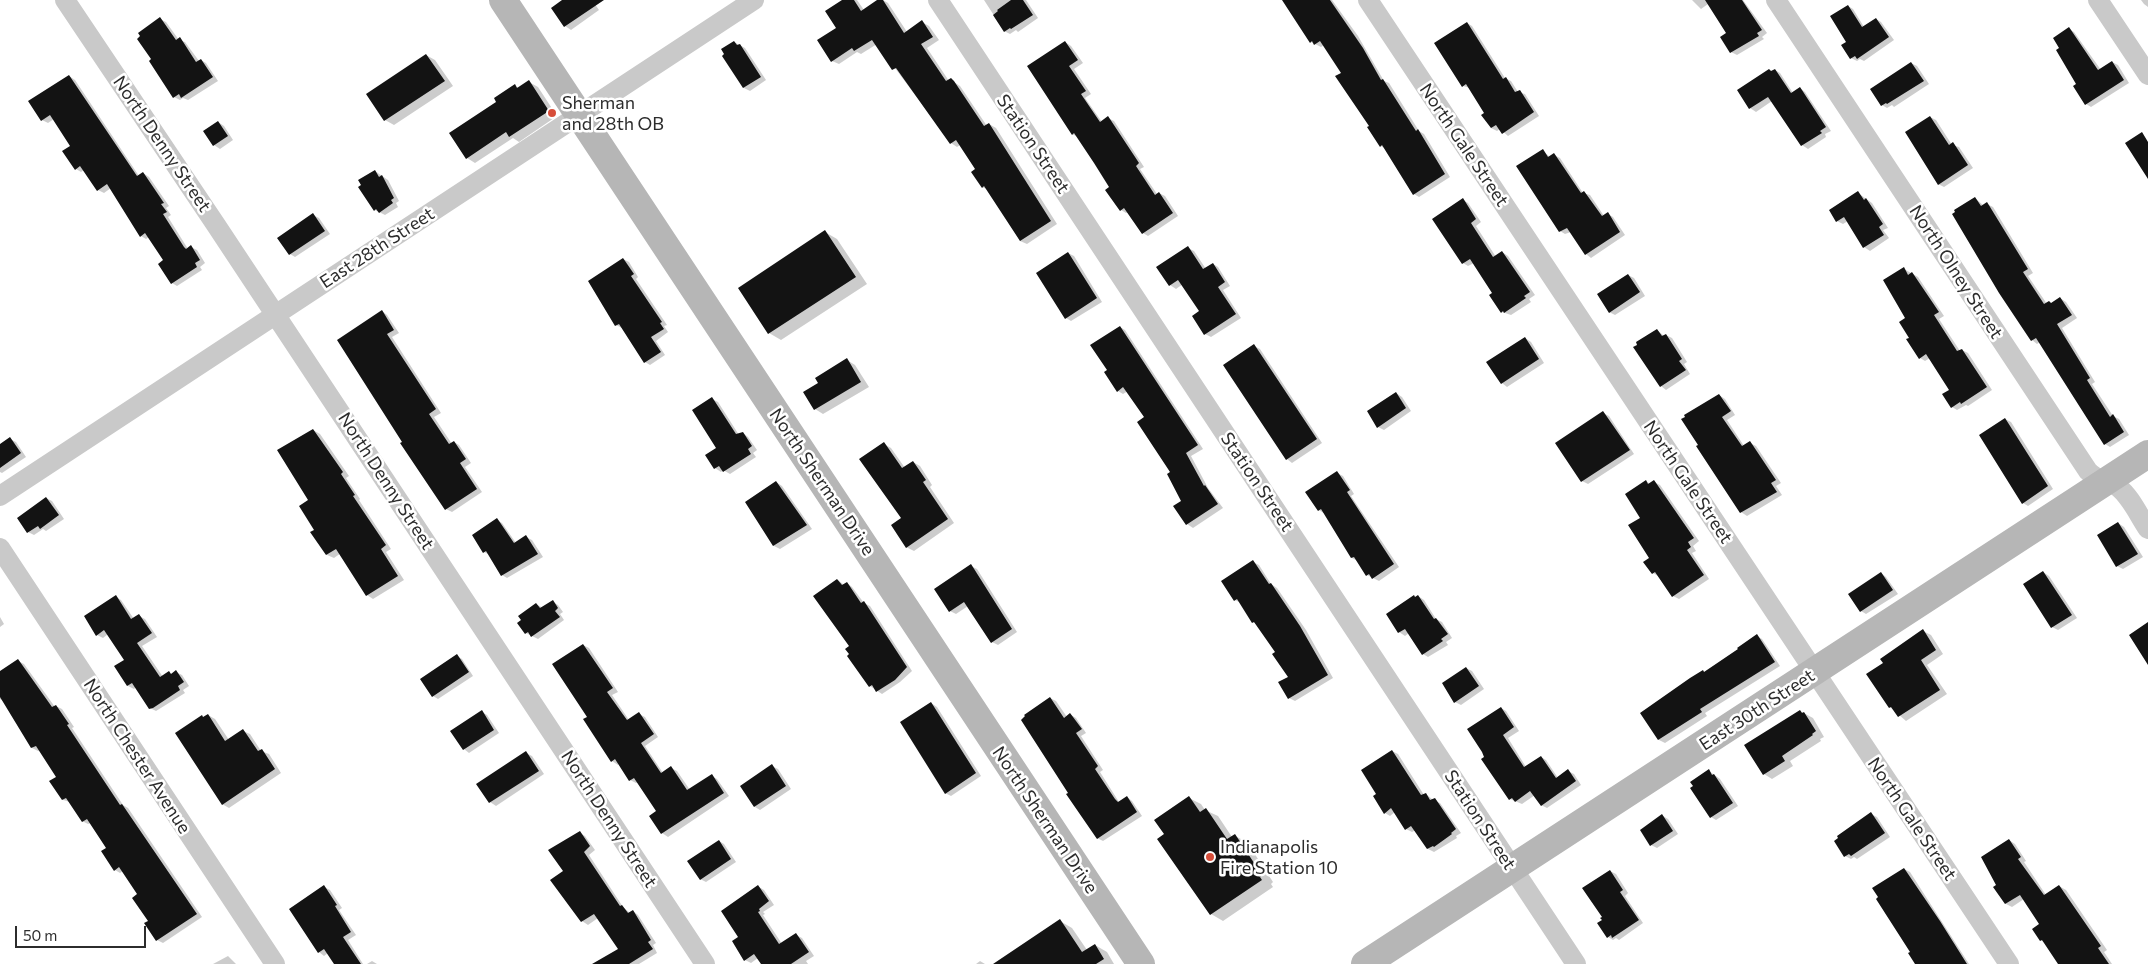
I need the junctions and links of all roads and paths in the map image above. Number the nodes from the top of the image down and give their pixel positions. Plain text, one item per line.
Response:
1 (65, 0) edge
2 (503, 0) edge
3 (754, 0) edge
4 (938, 0) edge
5 (1368, 0) edge
6 (1776, 0) edge
7 (2098, 0) edge
8 (2148, 75) edge
9 (579, 116) junction
10 (275, 314) junction
11 (2148, 454) edge
12 (2106, 482) junction
13 (0, 496) edge
14 (2148, 529) edge
15 (0, 548) edge
16 (1815, 672) junction
17 (1512, 868) junction
18 (275, 964) edge
19 (705, 964) edge
20 (1141, 964) edge
21 (1365, 964) edge
22 (1576, 964) edge
23 (2009, 964) edge

1 - 10 street, North Denny Street
2 - 9 main road, North Sherman Drive
3 - 9 street, East 28th Street
4 - 17 street, Station Street
5 - 16 street, North Gale Street
6 - 12 street, North Olney Street
7 - 8 street
9 - 10 street, East 28th Street
9 - 20 main road, North Sherman Drive
10 - 13 street, East 28th Street
10 - 19 street, North Denny Street
11 - 12 main road, East 30th Street
12 - 14 street, North Olney Street
12 - 16 main road, East 30th Street
15 - 18 street, North Chester Avenue
16 - 17 main road, East 30th Street
16 - 23 street, North Gale Street
17 - 21 main road, East 30th Street
17 - 22 street, Station Street

